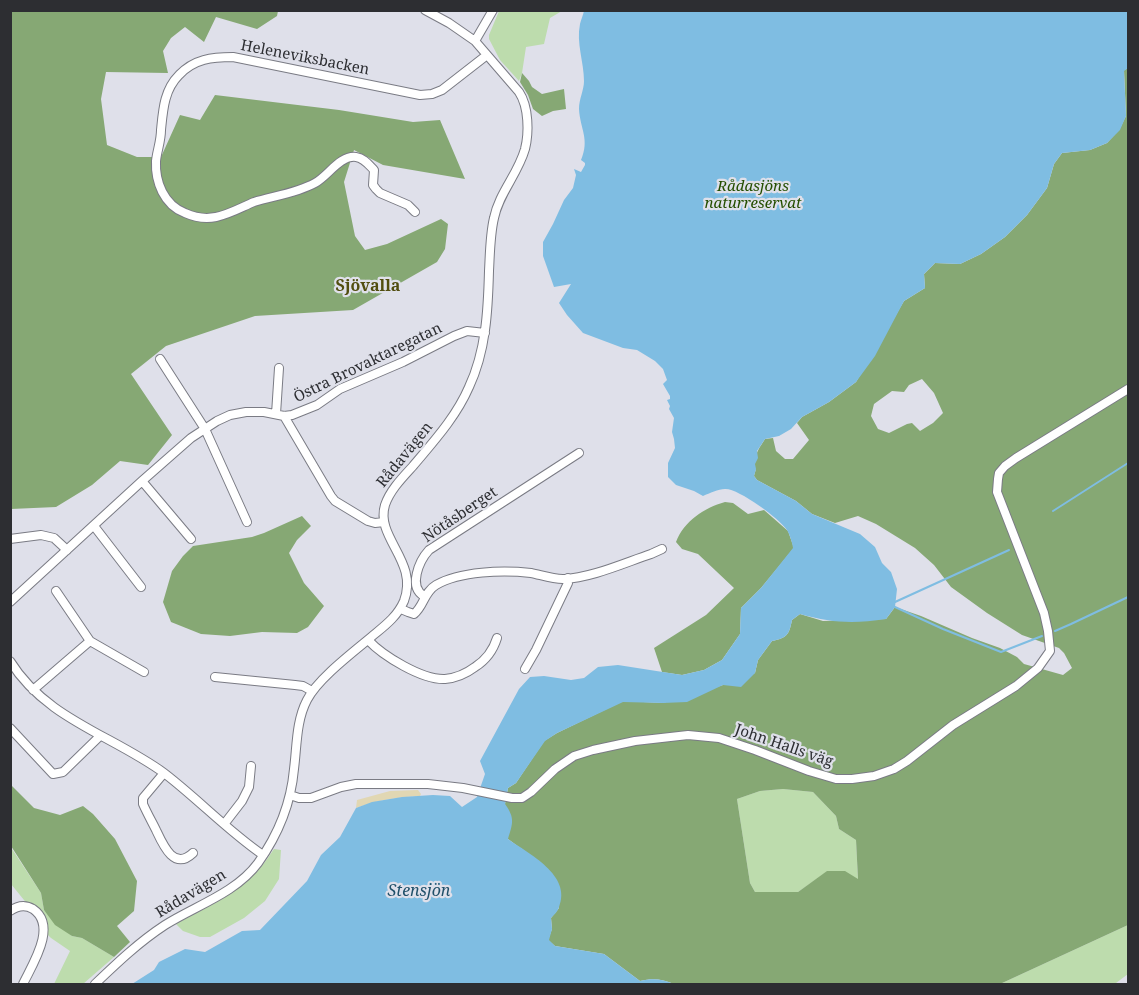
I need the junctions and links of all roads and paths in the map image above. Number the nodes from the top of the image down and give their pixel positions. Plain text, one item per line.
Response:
1 (425, 10) edge
2 (493, 10) edge
3 (475, 41) junction
4 (487, 55) junction
5 (416, 212) dead end
6 (484, 333) junction
7 (160, 359) dead end
8 (279, 368) dead end
9 (1128, 389) edge
10 (280, 415) junction
11 (205, 429) junction
12 (579, 453) dead end
13 (142, 481) junction
14 (247, 522) dead end
15 (384, 522) junction
16 (94, 526) junction
17 (10, 539) edge
18 (190, 539) dead end
19 (662, 549) dead end
20 (67, 550) junction
21 (568, 578) junction
22 (141, 587) dead end
23 (56, 591) dead end
24 (424, 596) junction
25 (10, 602) edge
26 (400, 609) junction
27 (497, 638) dead end
28 (90, 640) junction
29 (368, 640) junction
30 (10, 661) edge
31 (525, 669) dead end
32 (144, 672) dead end
33 (215, 677) dead end
34 (33, 690) junction
35 (312, 691) junction
36 (10, 728) edge
37 (100, 736) junction
38 (251, 766) dead end
39 (164, 773) junction
40 (290, 795) junction
41 (225, 824) junction
42 (193, 853) dead end
43 (263, 855) junction
44 (10, 911) edge
45 (23, 984) edge
46 (95, 984) edge

1 - 3 street, Rådavägen
2 - 3 street
3 - 4 street, Rådavägen
4 - 5 street, Heleneviksbacken
4 - 6 street, Rådavägen
6 - 10 street, Östra Brovaktaregatan
6 - 15 street, Rådavägen
7 - 11 street
8 - 10 street
9 - 40 street, John Halls väg
10 - 11 street, Östra Brovaktaregatan
10 - 15 street
11 - 13 street, Östra Brovaktaregatan
11 - 14 street
12 - 24 street, Nötåsberget
13 - 16 street, Östra Brovaktaregatan
13 - 18 street
15 - 26 street
16 - 20 street, Östra Brovaktaregatan
16 - 22 street
17 - 20 street
19 - 21 street
20 - 25 street, Östra Brovaktaregatan
21 - 24 street
21 - 31 street
23 - 28 street
24 - 26 street
26 - 29 street, Rådavägen
27 - 29 street
28 - 32 street
28 - 34 street
29 - 35 street, Rådavägen
30 - 34 street
33 - 35 street
34 - 37 street
35 - 40 street, Rådavägen
36 - 37 street
37 - 39 street
38 - 41 street
39 - 41 street
39 - 42 street
40 - 43 street, Rådavägen
41 - 43 street
43 - 46 street, Rådavägen
44 - 45 street

